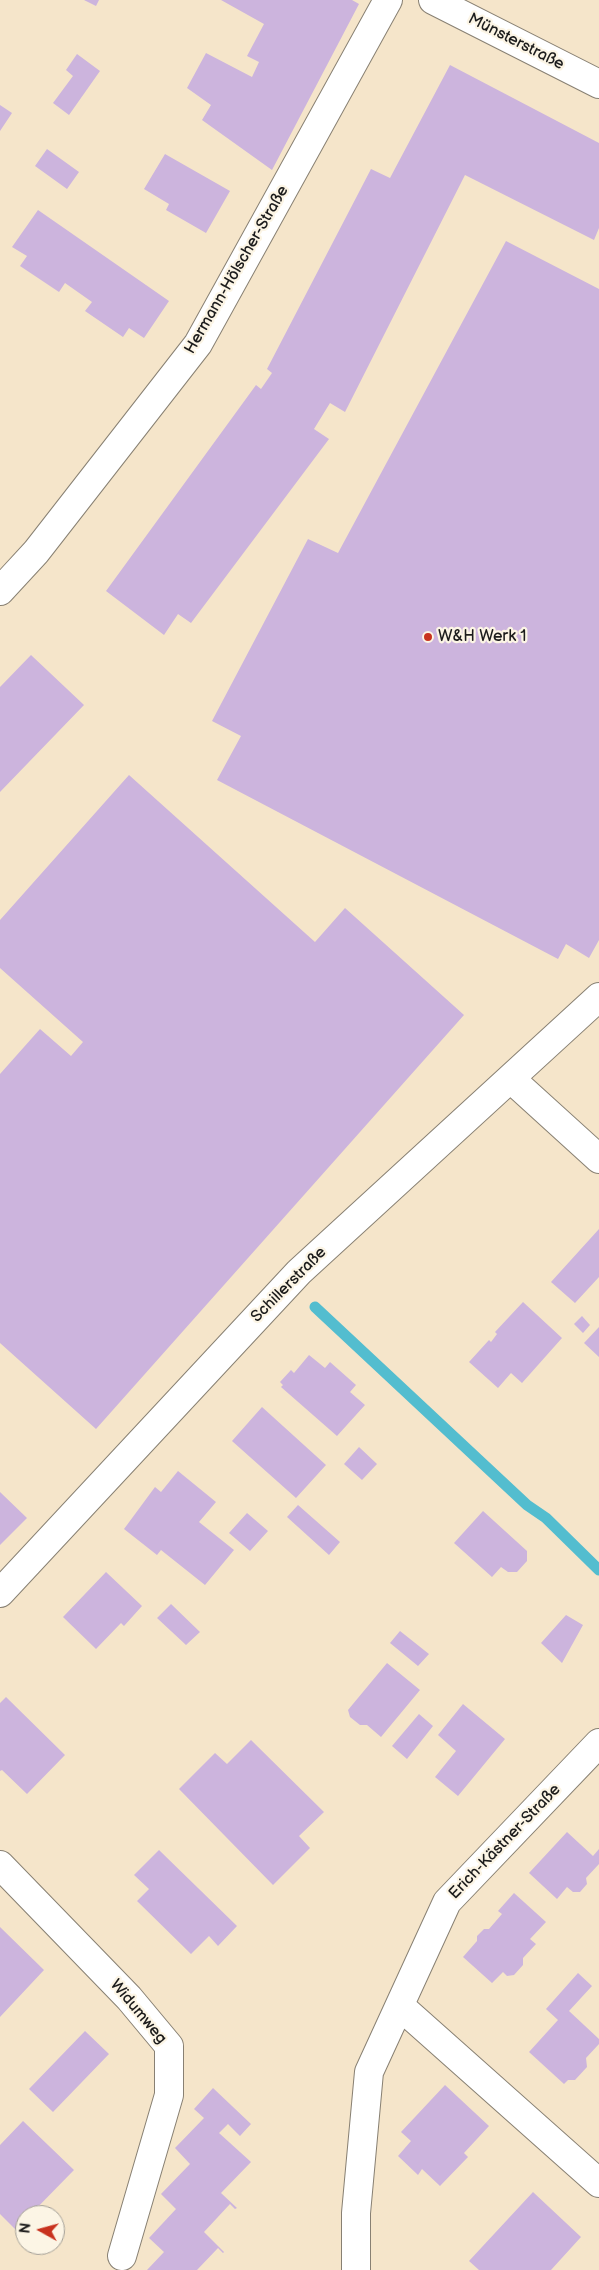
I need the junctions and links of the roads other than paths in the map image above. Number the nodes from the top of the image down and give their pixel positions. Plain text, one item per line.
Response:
1 (388, 0) edge
2 (433, 0) edge
3 (599, 84) edge
4 (0, 591) edge
5 (599, 997) edge
6 (511, 1079) junction
7 (599, 1159) edge
8 (0, 1593) edge
9 (599, 1743) edge
10 (0, 1865) edge
11 (400, 2006) junction
12 (599, 2183) edge
13 (122, 2256) dead end
14 (356, 2270) edge

1 - 4 street, Hermann-Hölscher-Straße
2 - 3 street, Münsterstraße
5 - 6 street, Schillerstraße
6 - 7 street
6 - 8 street, Schillerstraße
9 - 11 street, Erich-Kästner-Straße
10 - 13 street, Widumweg
11 - 12 street
11 - 14 street, Erich-Kästner-Straße

